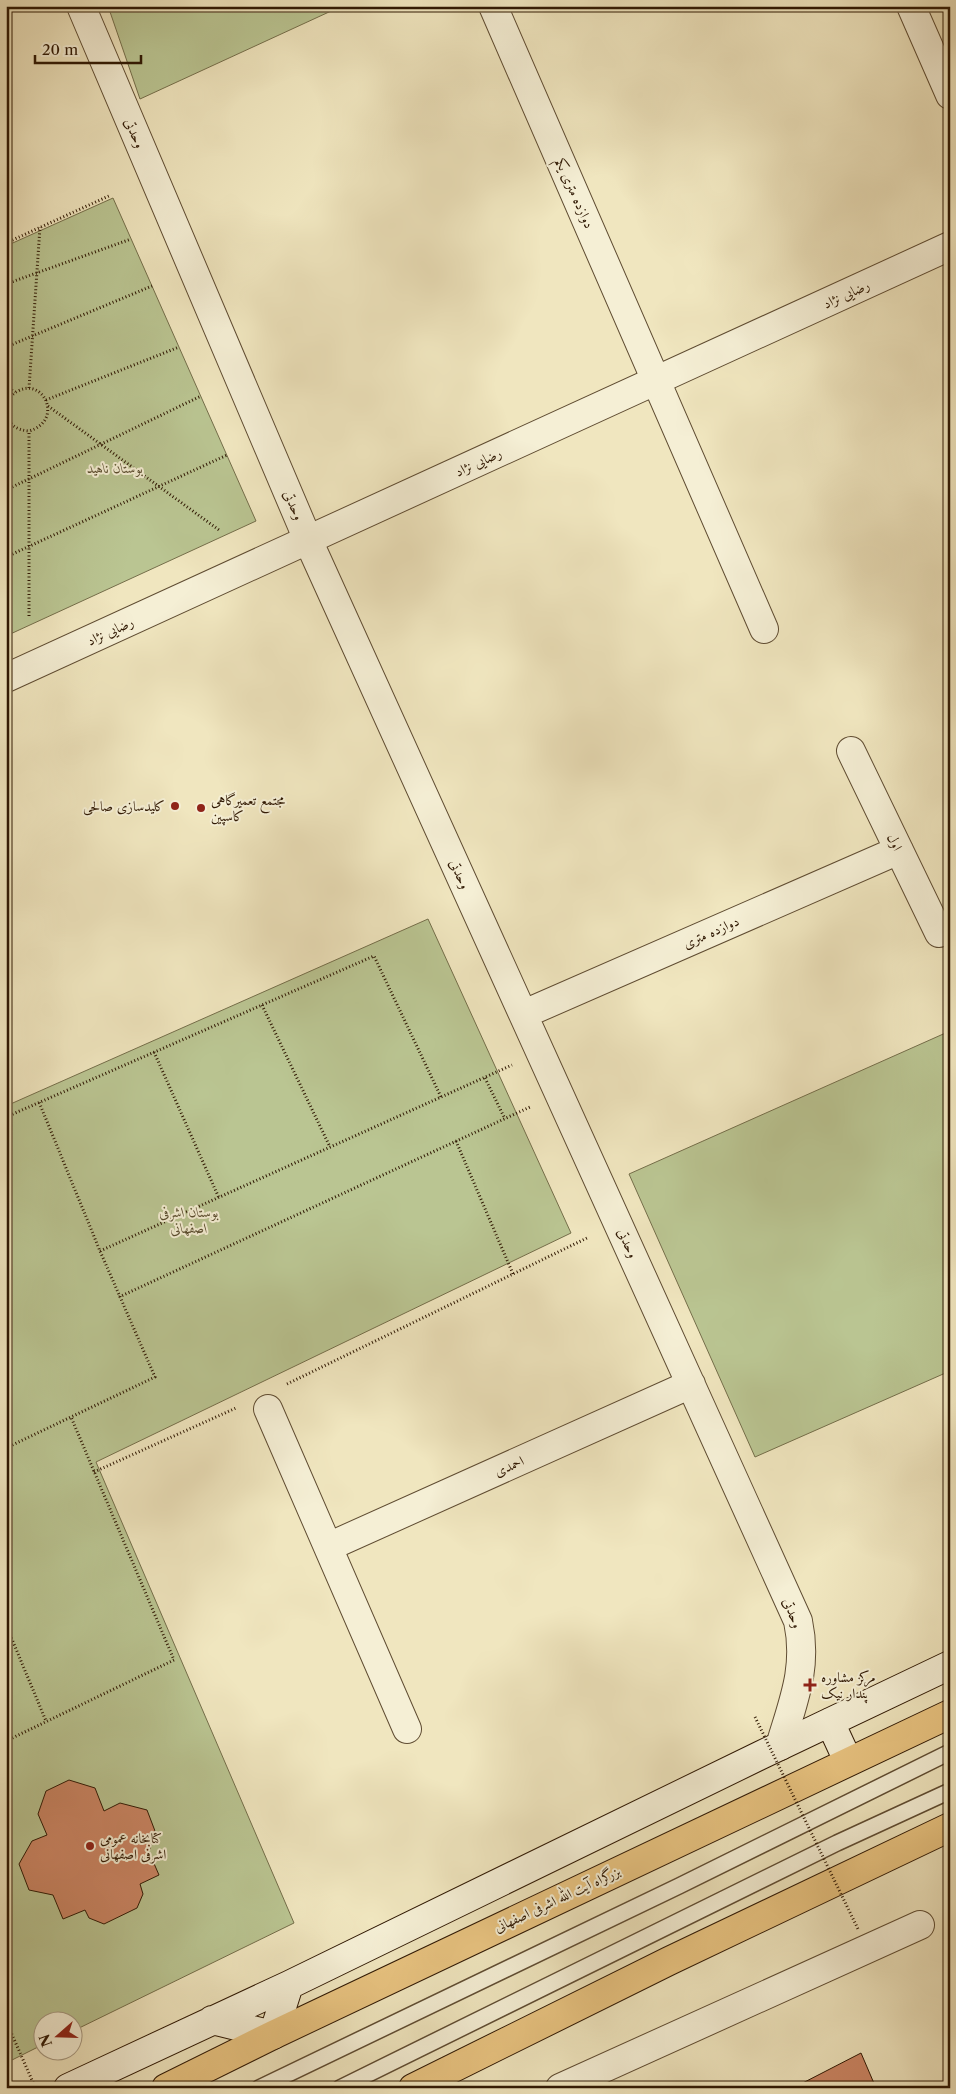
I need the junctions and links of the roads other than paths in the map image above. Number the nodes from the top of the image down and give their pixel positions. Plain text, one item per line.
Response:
1 (81, 6) edge
2 (493, 6) edge
3 (911, 6) edge
4 (950, 95) edge
5 (950, 246) edge
6 (656, 381) junction
7 (308, 540) junction
8 (764, 629) dead end
9 (6, 678) edge
10 (852, 751) dead end
11 (899, 850) junction
12 (939, 934) dead end
13 (524, 1014) junction
14 (691, 1384) junction
15 (263, 1400) road end
16 (328, 1547) junction
17 (950, 1666) edge
18 (950, 1714) edge
19 (830, 1722) junction
20 (407, 1729) dead end
21 (780, 1746) junction
22 (950, 1752) edge
23 (848, 1761) junction
24 (950, 1791) edge
25 (950, 1827) edge
26 (920, 1925) dead end
27 (289, 1985) junction
28 (212, 2020) junction
29 (273, 2035) junction
30 (68, 2088) edge
31 (166, 2088) edge
32 (259, 2088) edge
33 (340, 2088) edge
34 (413, 2088) edge
35 (560, 2088) edge

1 - 7 street, وحدتی
2 - 6 street, دوازده متری یکم
3 - 4 street
5 - 6 street, رضایی نژاد
6 - 7 street, رضایی نژاد
6 - 8 street, دوازده متری یکم
7 - 9 street, رضایی نژاد
7 - 13 street, وحدتی
10 - 11 street, اول
11 - 12 street, اول
11 - 13 street, دوازده متری
13 - 14 street, وحدتی
14 - 16 street, احمدی
14 - 21 street, وحدتی
15 - 16 street
16 - 20 street
17 - 19 street
18 - 23 highway, بزرگراه آیت الله اشرفی اصفهانی
19 - 21 street
19 - 23 street
21 - 27 street
22 - 32 lane
23 - 29 highway, بزرگراه آیت الله اشرفی اصفهانی
24 - 33 lane
25 - 34 highway
26 - 35 street
27 - 28 street
27 - 29 street
28 - 29 street
28 - 30 street
29 - 31 highway, بزرگراه آیت الله اشرفی اصفهانی

